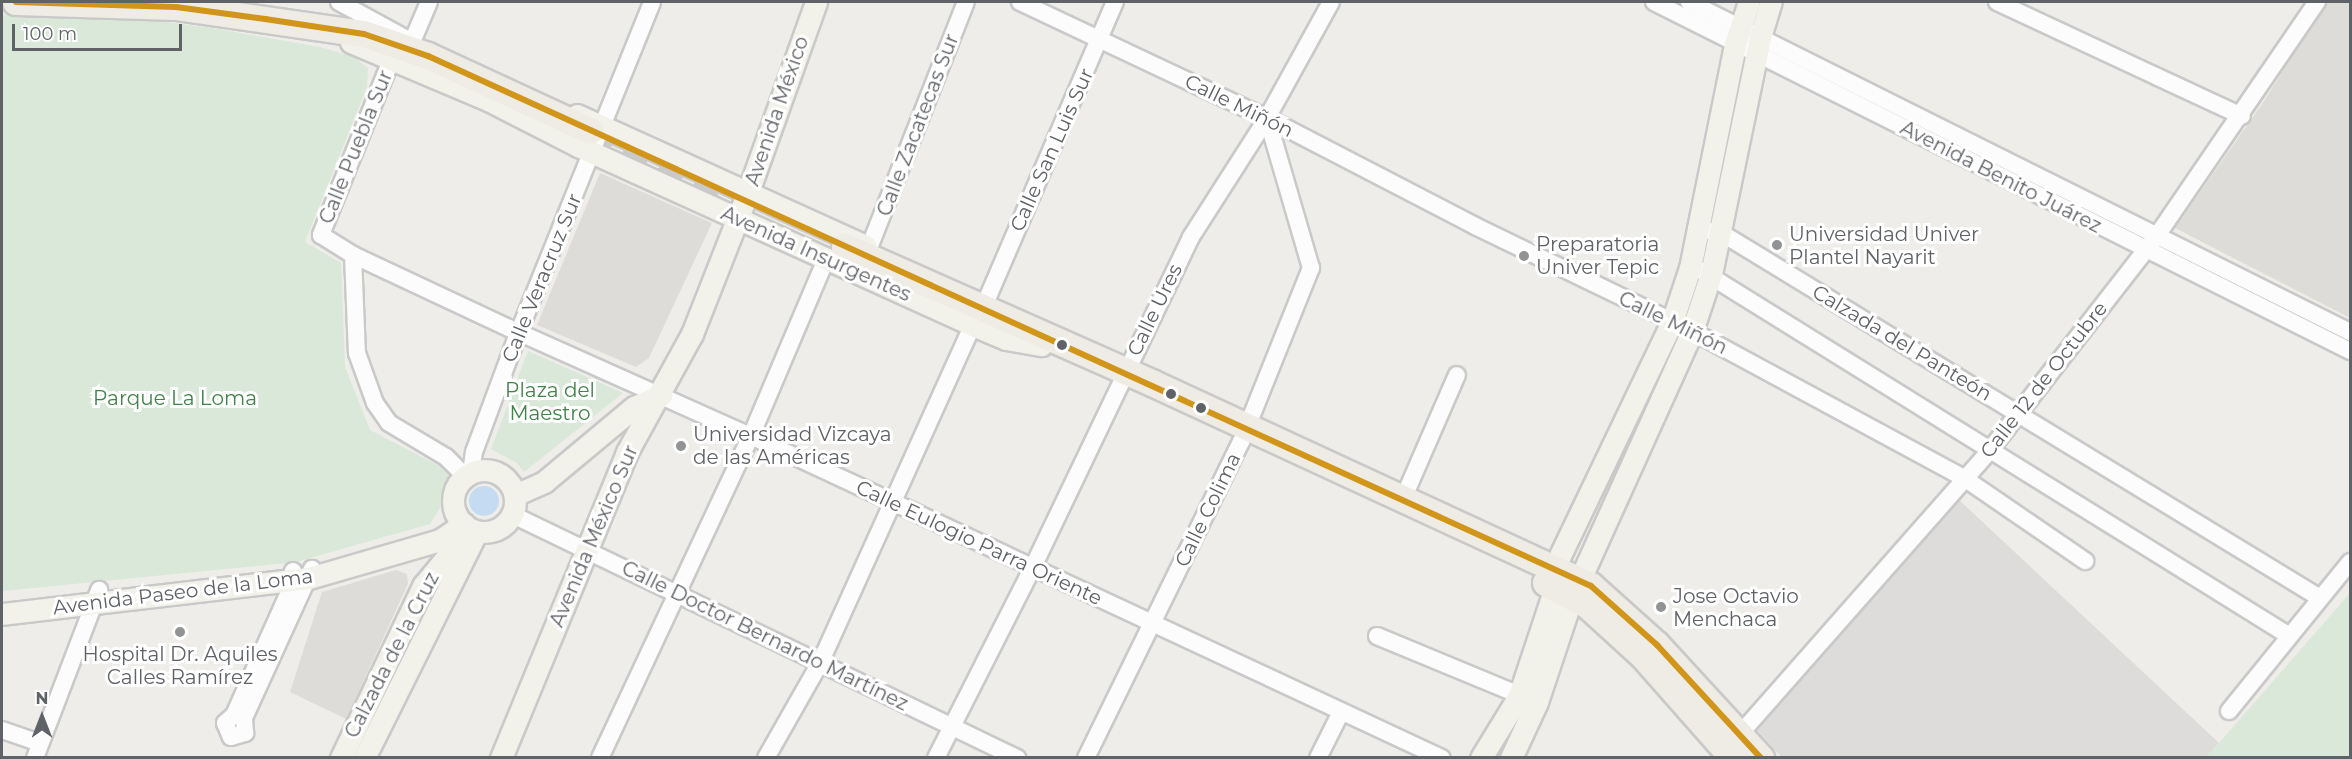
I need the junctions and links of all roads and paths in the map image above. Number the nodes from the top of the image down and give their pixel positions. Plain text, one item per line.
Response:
1 (17, 2) edge
2 (339, 2) edge
3 (429, 2) edge
4 (652, 2) edge
5 (816, 2) edge
6 (966, 2) edge
7 (1020, 2) edge
8 (1115, 2) edge
9 (1331, 2) edge
10 (1654, 2) edge
11 (1689, 2) edge
12 (1749, 2) edge
13 (1772, 2) edge
14 (1996, 2) edge
15 (2317, 2) edge
16 (229, 8) edge
17 (1738, 36) junction
18 (1099, 41) junction
19 (412, 42) junction
20 (1759, 45) junction
21 (392, 58) junction
22 (2242, 116) junction
23 (1267, 118) junction
24 (594, 137) junction
25 (748, 192) junction
26 (738, 220) junction
27 (1696, 228) junction
28 (1720, 233) junction
29 (2156, 237) junction
30 (838, 249) junction
31 (2145, 251) junction
32 (353, 255) junction
33 (1690, 268) junction
34 (1711, 274) junction
35 (987, 299) junction
36 (1672, 322) junction
37 (973, 325) junction
38 (1692, 331) junction
39 (518, 332) junction
40 (2350, 332) edge
41 (1043, 341) junction
42 (2350, 351) edge
43 (1457, 375) dead end
44 (1122, 377) junction
45 (661, 395) junction
46 (2019, 412) junction
47 (1244, 434) junction
48 (751, 436) junction
49 (588, 443) junction
50 (1990, 450) junction
51 (624, 457) junction
52 (468, 475) junction
53 (1964, 478) junction
54 (1403, 499) junction
55 (514, 505) junction
56 (893, 505) junction
57 (467, 524) junction
58 (588, 551) junction
59 (2085, 561) dead end
60 (2350, 562) edge
61 (1032, 569) junction
62 (302, 574) junction
63 (1565, 583) junction
64 (675, 591) junction
65 (97, 597) junction
66 (2320, 598) junction
67 (2, 600) edge
68 (2, 614) edge
69 (1154, 623) junction
70 (2288, 635) junction
71 (1377, 636) dead end
72 (821, 661) junction
73 (254, 681) dead end
74 (1528, 699) junction
75 (2229, 711) dead end
76 (1341, 712) junction
77 (952, 726) junction
78 (2, 730) edge
79 (38, 750) edge
80 (1729, 750) edge
81 (341, 758) edge
82 (364, 758) edge
83 (501, 758) edge
84 (600, 758) edge
85 (766, 758) edge
86 (936, 758) edge
87 (1017, 758) edge
88 (1086, 758) edge
89 (1318, 758) edge
90 (1442, 758) edge
91 (1481, 758) edge
92 (1511, 758) edge
93 (1761, 758) edge

1 - 16 highway
2 - 19 street
3 - 19 street
4 - 24 street, Calle Veracruz Sur
5 - 25 main road, Avenida México
6 - 30 street, Calle Zacatecas Sur
7 - 18 street, Calle Miñón
8 - 18 street, Calle San Luis Sur
9 - 23 street, Calle Ures
10 - 17 street, Avenida Benito Juárez
11 - 17 street, Avenida Benito Juárez
12 - 17 main road
13 - 20 main road
14 - 22 street
15 - 22 street, Calle 12 de Octubre
16 - 21 main road
16 - 24 highway
17 - 20 street, Avenida Benito Juárez
17 - 27 main road
18 - 23 street, Calle Miñón
18 - 35 street, Calle San Luis Sur
19 - 24 main road
20 - 28 main road
20 - 29 street, Avenida Benito Juárez
20 - 31 street, Avenida Benito Juárez
21 - 24 main road
21 - 32 street, Calle Puebla Sur
22 - 29 street, Calle 12 de Octubre
23 - 36 street, Calle Miñón
23 - 44 street, Calle Ures
23 - 47 street, Calle Colima
24 - 25 main road
24 - 26 main road, Avenida Insurgentes
24 - 39 street, Calle Veracruz Sur
25 - 26 main road, Avenida México
25 - 30 main road
26 - 30 main road, Avenida Insurgentes
26 - 45 main road, Avenida México Sur
27 - 28 street, Calzada del Panteón
27 - 33 main road
28 - 34 main road
28 - 46 street, Calzada del Panteón
29 - 31 street, Calle 12 de Octubre
29 - 40 street, Avenida Benito Juárez
30 - 35 main road, Avenida Insurgentes
30 - 37 main road, Avenida Insurgentes
30 - 41 highway, Avenida Insurgentes
30 - 48 street, Calle Zacatecas Sur
31 - 42 street, Avenida Benito Juárez
31 - 46 street, Calle 12 de Octubre
32 - 39 street, Calle Eulogio Parra Oriente
32 - 52 street
33 - 34 street, Calzada del Panteón
33 - 36 main road
34 - 38 main road
34 - 50 street, Calzada del Panteón
35 - 41 main road, Avenida Insurgentes
36 - 38 street, Calle Miñón
36 - 63 main road
37 - 41 main road, Avenida Insurgentes
37 - 56 street
38 - 53 street, Calle Miñón
38 - 63 main road
39 - 45 street, Calle Eulogio Parra Oriente
39 - 52 street, Calle Veracruz Sur
41 - 44 highway, Avenida Insurgentes
43 - 54 street
44 - 47 highway, Avenida Insurgentes
44 - 61 street, Calle Ures
45 - 48 street, Calle Eulogio Parra Oriente
45 - 49 main road
45 - 51 main road, Avenida México Sur
46 - 50 street, Calle 12 de Octubre
46 - 66 street, Calzada del Panteón
47 - 54 highway, Avenida Insurgentes
47 - 63 highway, Avenida Insurgentes
47 - 69 street, Calle Colima
48 - 56 street, Calle Eulogio Parra Oriente
48 - 64 street, Calle Zacatecas Sur
49 - 51 main road
49 - 55 main road
50 - 53 street, Calle 12 de Octubre
50 - 70 street, Calzada del Panteón
51 - 58 main road, Avenida México Sur
52 - 55 main road
52 - 57 main road
53 - 59 street, Calle Miñón
53 - 80 street, Calle 12 de Octubre
54 - 63 highway, Avenida Insurgentes
55 - 57 main road
55 - 58 street, Calle Doctor Bernardo Martínez
56 - 61 street, Calle Eulogio Parra Oriente
56 - 72 street
57 - 62 main road, Avenida Paseo de la Loma
57 - 81 main road, Calzada de la Cruz
57 - 82 main road, Calzada de la Cruz
58 - 64 street, Calle Doctor Bernardo Martínez
58 - 83 main road, Avenida México Sur
60 - 66 street
61 - 69 street, Calle Eulogio Parra Oriente
61 - 77 street, Calle Ures
62 - 65 main road, Avenida Paseo de la Loma
62 - 73 street
63 - 74 main road
63 - 80 highway, Avenida Insurgentes
64 - 72 street, Calle Doctor Bernardo Martínez
64 - 84 street, Calle Zacatecas Sur
65 - 67 main road, Avenida Paseo de la Loma
65 - 68 main road, Avenida Paseo de la Loma
65 - 79 street
66 - 70 street
69 - 76 street, Calle Eulogio Parra Oriente
69 - 88 street, Calle Colima
70 - 75 street
71 - 74 street
72 - 77 street, Calle Doctor Bernardo Martínez
72 - 85 street
74 - 91 main road
74 - 92 main road
76 - 89 street
76 - 90 street, Calle Eulogio Parra Oriente
77 - 86 street, Calle Ures
77 - 87 street, Calle Doctor Bernardo Martínez
78 - 79 street
80 - 93 highway, Avenida Insurgentes

